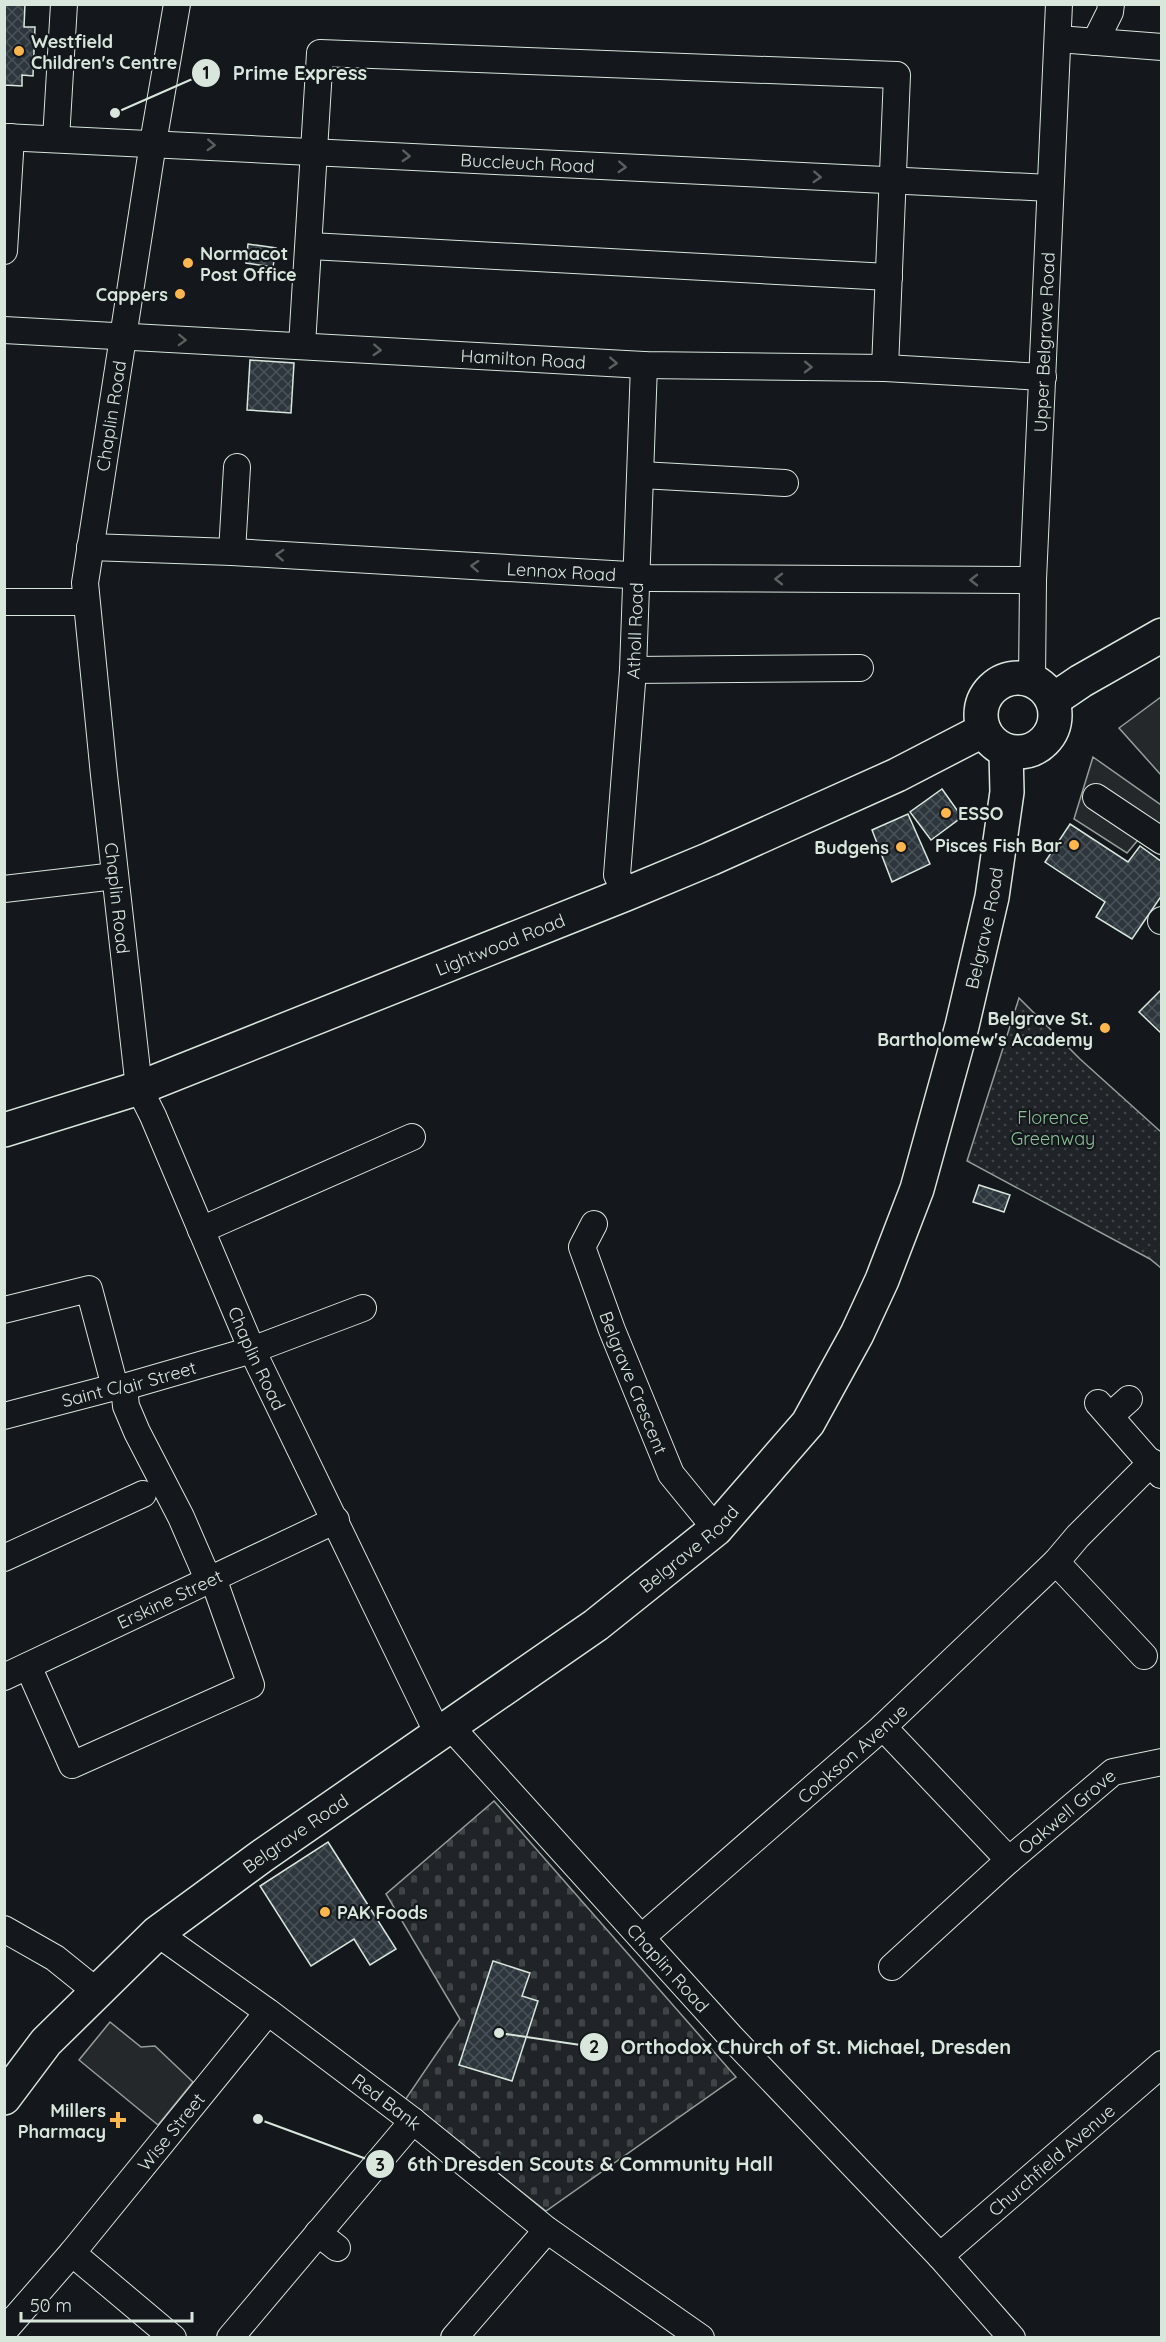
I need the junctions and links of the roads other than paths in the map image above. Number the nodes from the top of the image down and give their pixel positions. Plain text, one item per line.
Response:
1 (64, 4) edge
2 (177, 4) edge
3 (1059, 4) edge
4 (1111, 4) edge
5 (1058, 39) junction
6 (1095, 42) junction
7 (1161, 46) edge
8 (8, 137) edge
9 (56, 139) junction
10 (153, 143) junction
11 (315, 151) junction
12 (894, 181) junction
13 (1050, 188) junction
14 (5, 239) edge
15 (310, 246) junction
16 (889, 277) junction
17 (4, 330) edge
18 (123, 337) junction
19 (302, 345) junction
20 (644, 365) junction
21 (885, 368) junction
22 (1043, 377) junction
23 (237, 467) dead end
24 (642, 475) junction
25 (785, 483) dead end
26 (90, 547) junction
27 (232, 552) junction
28 (638, 576) junction
29 (1033, 580) junction
30 (4, 602) edge
31 (86, 602) junction
32 (1161, 635) edge
33 (860, 668) dead end
34 (633, 670) junction
35 (1042, 690) junction
36 (995, 741) junction
37 (1096, 797) dead end
38 (1161, 841) edge
39 (115, 876) junction
40 (4, 889) edge
41 (626, 894) junction
42 (139, 1088) junction
43 (4, 1130) edge
44 (412, 1137) dead end
45 (594, 1224) dead end
46 (201, 1230) junction
47 (363, 1308) dead end
48 (4, 1310) edge
49 (252, 1350) junction
50 (120, 1387) junction
51 (1129, 1399) dead end
52 (4, 1416) edge
53 (1157, 1469) edge
54 (143, 1494) dead end
55 (336, 1520) junction
56 (716, 1529) junction
57 (4, 1558) edge
58 (1056, 1562) junction
59 (213, 1578) junction
60 (1144, 1656) dead end
61 (28, 1666) junction
62 (4, 1677) edge
63 (882, 1726) junction
64 (444, 1730) junction
65 (1161, 1762) edge
66 (1009, 1860) junction
67 (4, 1929) edge
68 (157, 1933) junction
69 (642, 1937) junction
70 (892, 1967) dead end
71 (96, 1991) junction
72 (268, 2013) junction
73 (1161, 2064) edge
74 (4, 2098) edge
75 (413, 2121) junction
76 (547, 2230) junction
77 (72, 2253) junction
78 (940, 2256) junction
79 (4, 2331) edge
80 (691, 2335) edge
81 (173, 2337) edge
82 (230, 2337) edge
83 (454, 2337) edge
84 (1012, 2337) edge

1 - 9 street
2 - 10 street, Chaplin Road
3 - 5 street, Upper Belgrave Road
4 - 6 street
5 - 6 street
5 - 13 street, Upper Belgrave Road
6 - 7 street
8 - 9 street, Buccleuch Road
8 - 14 street
9 - 10 street, Buccleuch Road
10 -> 11 street, Buccleuch Road
10 - 18 street, Chaplin Road
11 -> 12 street, Buccleuch Road
11 - 12 street
11 - 15 street
12 - 13 street, Buccleuch Road
12 - 16 street
13 - 22 street, Upper Belgrave Road
15 - 16 street
15 - 19 street
16 - 21 street
17 - 18 street, Hamilton Road
18 -> 19 street, Hamilton Road
18 - 26 street, Chaplin Road
19 -> 20 street, Hamilton Road
20 -> 21 street, Hamilton Road
20 - 24 street, Atholl Road
21 - 22 street, Hamilton Road
22 - 29 street, Upper Belgrave Road
23 - 27 street
24 - 25 street
24 - 28 street, Atholl Road
26 - 27 street, Lennox Road
26 - 31 street, Chaplin Road
28 -> 27 street, Lennox Road
29 -> 28 street, Lennox Road
28 - 34 street, Atholl Road
29 - 35 street, Upper Belgrave Road
30 - 31 street
31 - 39 street, Chaplin Road
32 - 35 main road
33 - 34 street
34 - 41 street, Atholl Road
35 - 36 main road
35 - 36 main road
36 - 41 main road, Lightwood Road
36 - 56 main road, Belgrave Road
37 - 38 street
39 - 40 street
39 - 42 street, Chaplin Road
41 - 42 main road, Lightwood Road
42 - 43 main road, Lightwood Road
42 - 46 street, Chaplin Road
44 - 46 street
45 - 56 street, Belgrave Crescent
46 - 49 street, Chaplin Road
47 - 49 street, Saint Clair Street
48 - 50 street
49 - 50 street, Saint Clair Street
49 - 55 street, Chaplin Road
50 - 52 street, Saint Clair Street
50 - 59 street
51 - 53 street, Cookson Avenue
53 - 58 street, Cookson Avenue
54 - 57 street
55 - 59 street, Erskine Street
55 - 64 street, Chaplin Road
56 - 64 main road, Belgrave Road
58 - 60 street
58 - 63 street, Cookson Avenue
59 - 61 street, Erskine Street
59 - 61 street
61 - 62 street, Erskine Street
63 - 66 street, Oakwell Grove
63 - 69 street, Cookson Avenue
64 - 68 main road, Belgrave Road
64 - 69 street, Chaplin Road
65 - 66 street, Oakwell Grove
66 - 70 street, Oakwell Grove
67 - 71 street
68 - 71 main road, Belgrave Road
68 - 72 street, Red Bank
69 - 78 street, Chaplin Road
71 - 74 main road, Belgrave Road
72 - 75 street, Red Bank
72 - 77 street, Wise Street
73 - 78 street, Churchfield Avenue
75 - 76 street, Red Bank
75 - 82 street
76 - 80 street, Red Bank
76 - 83 street
77 - 79 street, Wise Street
77 - 81 street
78 - 84 street, Chaplin Road

